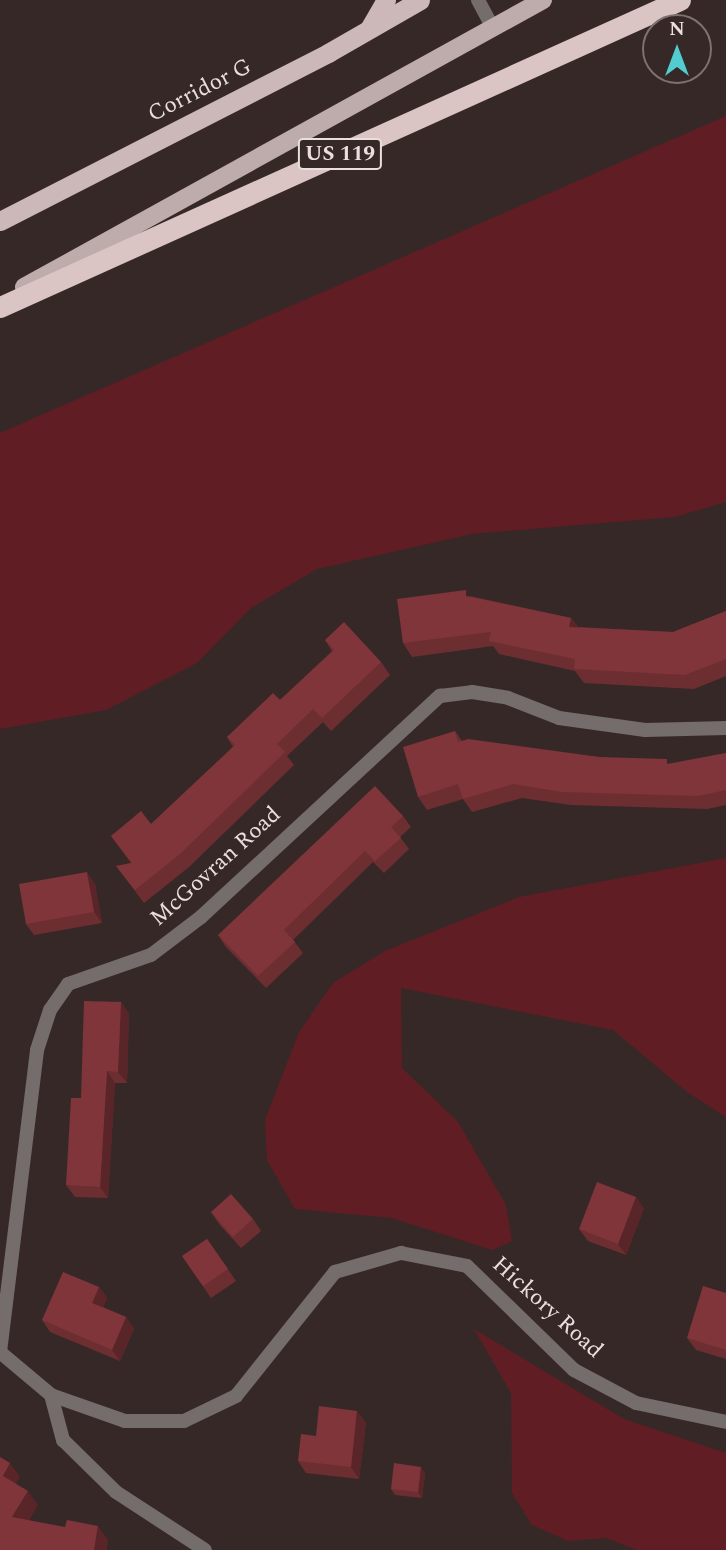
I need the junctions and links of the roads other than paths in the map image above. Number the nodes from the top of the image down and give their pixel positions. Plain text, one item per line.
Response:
1 (386, 0) edge
2 (420, 0) edge
3 (478, 0) edge
4 (543, 0) edge
5 (680, 0) edge
6 (493, 28) junction
7 (368, 30) junction
8 (0, 221) edge
9 (0, 301) edge
10 (0, 307) edge
11 (726, 728) edge
12 (0, 1352) edge
13 (51, 1395) junction
14 (726, 1422) edge
15 (205, 1550) edge

1 - 7 highway
2 - 7 highway, Corridor G
3 - 6 street
4 - 6 main road
5 - 10 highway, US 119
6 - 9 main road
7 - 8 highway, Corridor G
11 - 12 street, McGovran Road
12 - 13 street, Hickory Road
13 - 14 street, Hickory Road
13 - 15 street

